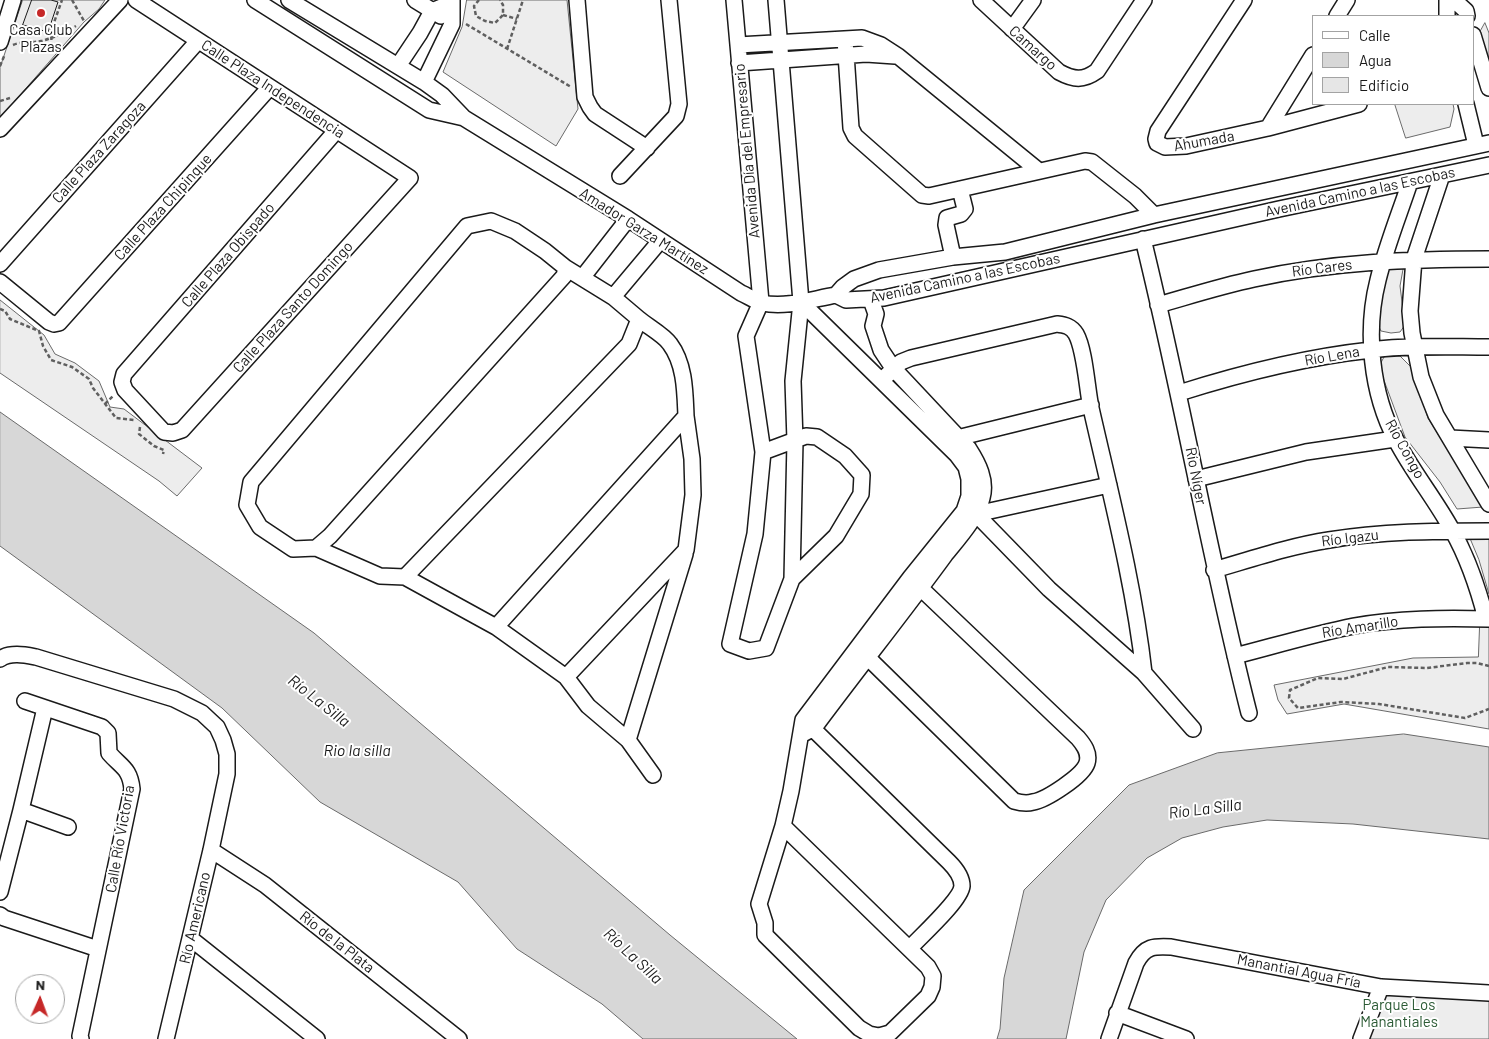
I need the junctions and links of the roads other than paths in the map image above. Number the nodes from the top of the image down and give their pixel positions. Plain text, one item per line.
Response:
1 (13, 0) edge
2 (120, 0) edge
3 (136, 0) edge
4 (255, 0) edge
5 (289, 0) edge
6 (416, 0) edge
7 (577, 0) edge
8 (670, 0) edge
9 (734, 0) edge
10 (776, 0) edge
11 (980, 0) edge
12 (1033, 0) edge
13 (1144, 0) edge
14 (1244, 0) edge
15 (1347, 0) edge
16 (1447, 0) edge
17 (1454, 0) edge
18 (452, 1) edge
19 (432, 11) junction
20 (1338, 15) edge
21 (1447, 15) edge
22 (1462, 15) edge
23 (458, 23) junction
24 (1012, 29) junction
25 (1474, 38) edge
26 (845, 39) junction
27 (198, 41) junction
28 (779, 42) junction
29 (4, 44) edge
30 (738, 45) junction
31 (846, 56) junction
32 (898, 56) junction
33 (1312, 57) edge
34 (781, 60) junction
35 (740, 63) junction
36 (398, 66) junction
37 (424, 82) junction
38 (270, 87) junction
39 (1489, 88) edge
40 (1354, 105) edge
41 (1466, 105) edge
42 (464, 118) junction
43 (1268, 128) junction
44 (0, 129) edge
45 (336, 131) junction
46 (1482, 144) edge
47 (647, 148) junction
48 (1489, 165) edge
49 (1039, 171) junction
50 (1442, 175) junction
51 (620, 176) dead end
52 (410, 178) joint
53 (1410, 182) junction
54 (960, 188) junction
55 (1274, 189) junction
56 (1279, 209) junction
57 (1154, 215) junction
58 (628, 220) junction
59 (1143, 239) junction
60 (660, 240) junction
61 (953, 257) junction
62 (1414, 259) junction
63 (1489, 259) edge
64 (1383, 261) junction
65 (0, 264) edge
66 (566, 268) junction
67 (582, 278) junction
68 (0, 282) edge
69 (836, 295) junction
70 (613, 297) junction
71 (871, 300) junction
72 (761, 302) junction
73 (801, 302) junction
74 (1158, 305) junction
75 (638, 319) junction
76 (1415, 346) junction
77 (1489, 347) edge
78 (1372, 349) junction
79 (893, 368) junction
80 (882, 380) junction
81 (1179, 393) junction
82 (1091, 405) junction
83 (686, 416) junction
84 (173, 433) joint
85 (1450, 438) junction
86 (950, 439) junction
87 (1395, 439) junction
88 (1489, 440) edge
89 (795, 441) junction
90 (763, 452) junction
91 (1196, 479) junction
92 (1109, 485) junction
93 (1489, 504) edge
94 (970, 512) junction
95 (1453, 531) junction
96 (1489, 531) edge
97 (316, 548) junction
98 (686, 550) junction
99 (1214, 570) junction
100 (405, 577) junction
101 (792, 579) junction
102 (916, 583) junction
103 (1488, 619) edge
104 (496, 627) junction
105 (862, 653) junction
106 (1235, 656) junction
107 (1, 657) edge
108 (1144, 673) junction
109 (566, 677) junction
110 (25, 701) dead end
111 (45, 708) junction
112 (1249, 713) dead end
113 (806, 727) junction
114 (1192, 729) dead end
115 (628, 740) junction
116 (653, 775) dead end
117 (21, 810) junction
118 (783, 826) junction
119 (68, 827) dead end
120 (211, 850) junction
121 (0, 892) edge
122 (0, 915) edge
123 (190, 938) junction
124 (910, 948) junction
125 (98, 949) junction
126 (1381, 987) junction
127 (1489, 993) edge
128 (1117, 1013) junction
129 (169, 1037) edge
130 (81, 1039) edge
131 (317, 1039) edge
132 (459, 1039) edge
133 (1109, 1039) edge
134 (1186, 1039) edge
135 (1361, 1039) edge

1 - 29 street
2 - 44 street
3 - 27 street, Calle Plaza Independencia
4 - 42 street, Amador Garza Martínez
5 - 36 street, Amador Garza Martínez
6 - 19 street
7 - 47 street
8 - 47 street
9 - 30 street, Avenida Día del Empresario
10 - 28 street
11 - 24 street, Camargo
12 - 24 street
13 - 24 street, Camargo
14 - 43 street, Ahumada
15 - 20 street
16 - 21 street
17 - 22 street
18 - 19 street
18 - 23 street
19 - 23 street
19 - 36 street
23 - 37 street
25 - 39 street
26 - 28 street
26 - 31 street
26 - 32 street
27 - 38 street, Calle Plaza Independencia
27 - 65 street, Calle Plaza Zaragoza
28 - 30 street
28 - 34 street
30 - 35 street, Avenida Día del Empresario
31 - 32 street
31 - 34 street
31 - 54 street
32 - 49 street
33 - 43 street
34 - 35 street
34 - 73 street
35 - 72 street, Avenida Día del Empresario
36 - 37 street, Amador Garza Martínez
37 - 42 street, Amador Garza Martínez
38 - 45 street, Calle Plaza Independencia
38 - 68 street, Calle Plaza Chipinque
40 - 43 street, Ahumada
41 - 46 street
42 - 58 street, Amador Garza Martínez
45 - 52 street, Calle Plaza Independencia
45 - 84 street, Calle Plaza Obispado
46 - 55 street, Avenida Camino a las Escobas
47 - 51 street
48 - 50 street, Avenida Camino a las Escobas
49 - 54 street
49 - 57 street
50 - 53 street, Avenida Camino a las Escobas
50 - 62 street
52 - 84 street, Calle Plaza Santo Domingo
53 - 56 street, Avenida Camino a las Escobas
53 - 64 street, Río Congo
54 - 61 street
55 - 56 street
55 - 57 street, Avenida Camino a las Escobas
56 - 59 street, Avenida Camino a las Escobas
57 - 61 street, Avenida Camino a las Escobas
58 - 60 street, Amador Garza Martínez
58 - 67 street
59 - 71 street, Avenida Camino a las Escobas
59 - 74 street, Río Níger
60 - 70 street
60 - 72 street, Amador Garza Martínez
61 - 69 street, Avenida Camino a las Escobas
62 - 63 street, Río Cares
62 - 64 street, Río Cares
62 - 76 street
64 - 74 street, Río Cares
64 - 78 street, Río Congo
66 - 67 street
66 - 97 street
66 - 97 street
67 - 70 street
69 - 71 street, Avenida Camino a las Escobas
69 - 73 street, Amador Garza Martínez
70 - 75 street
71 - 79 street
72 - 73 street, Amador Garza Martínez
72 - 90 street
73 - 80 street
73 - 89 street
74 - 81 street, Río Níger
75 - 83 street
75 - 100 street
76 - 77 street, Río Lena
76 - 78 street, Río Lena
76 - 85 street
78 - 81 street, Río Lena
78 - 87 street, Río Congo
79 - 80 street
79 - 82 street
79 - 86 street
80 - 86 street
81 - 91 street, Río Níger
82 - 86 street
82 - 92 street
83 - 98 street
83 - 104 street
85 - 88 street
85 - 93 street
86 - 94 street
87 - 91 street
87 - 95 street, Río Congo
89 - 90 street
89 - 101 street
89 - 101 street
90 - 101 street
91 - 99 street, Río Níger
92 - 94 street
92 - 108 street
94 - 102 street
94 - 108 street
95 - 96 street, Río Igazu
95 - 99 street, Río Igazu
95 - 103 street, Río Congo
97 - 100 street
98 - 109 street
98 - 115 street
99 - 106 street, Río Níger
100 - 104 street
102 - 105 street
102 - 105 street
103 - 106 street, Río Amarillo
104 - 109 street
105 - 113 street
106 - 112 street, Río Níger
107 - 120 street, Río Americano
108 - 114 street
109 - 115 street
110 - 111 street, Calle Río Victoria
111 - 117 street
111 - 125 street, Calle Río Victoria
113 - 118 street
113 - 124 street
115 - 116 street
117 - 119 street
117 - 121 street
118 - 124 street
118 - 124 street
120 - 123 street, Río Americano
120 - 132 street, Río de la Plata
122 - 125 street
123 - 129 street, Río Americano
123 - 131 street
125 - 130 street, Calle Río Victoria
126 - 127 street, Manantial Agua Fría
126 - 128 street, Manantial Agua Fría
126 - 135 street
128 - 133 street
128 - 134 street

